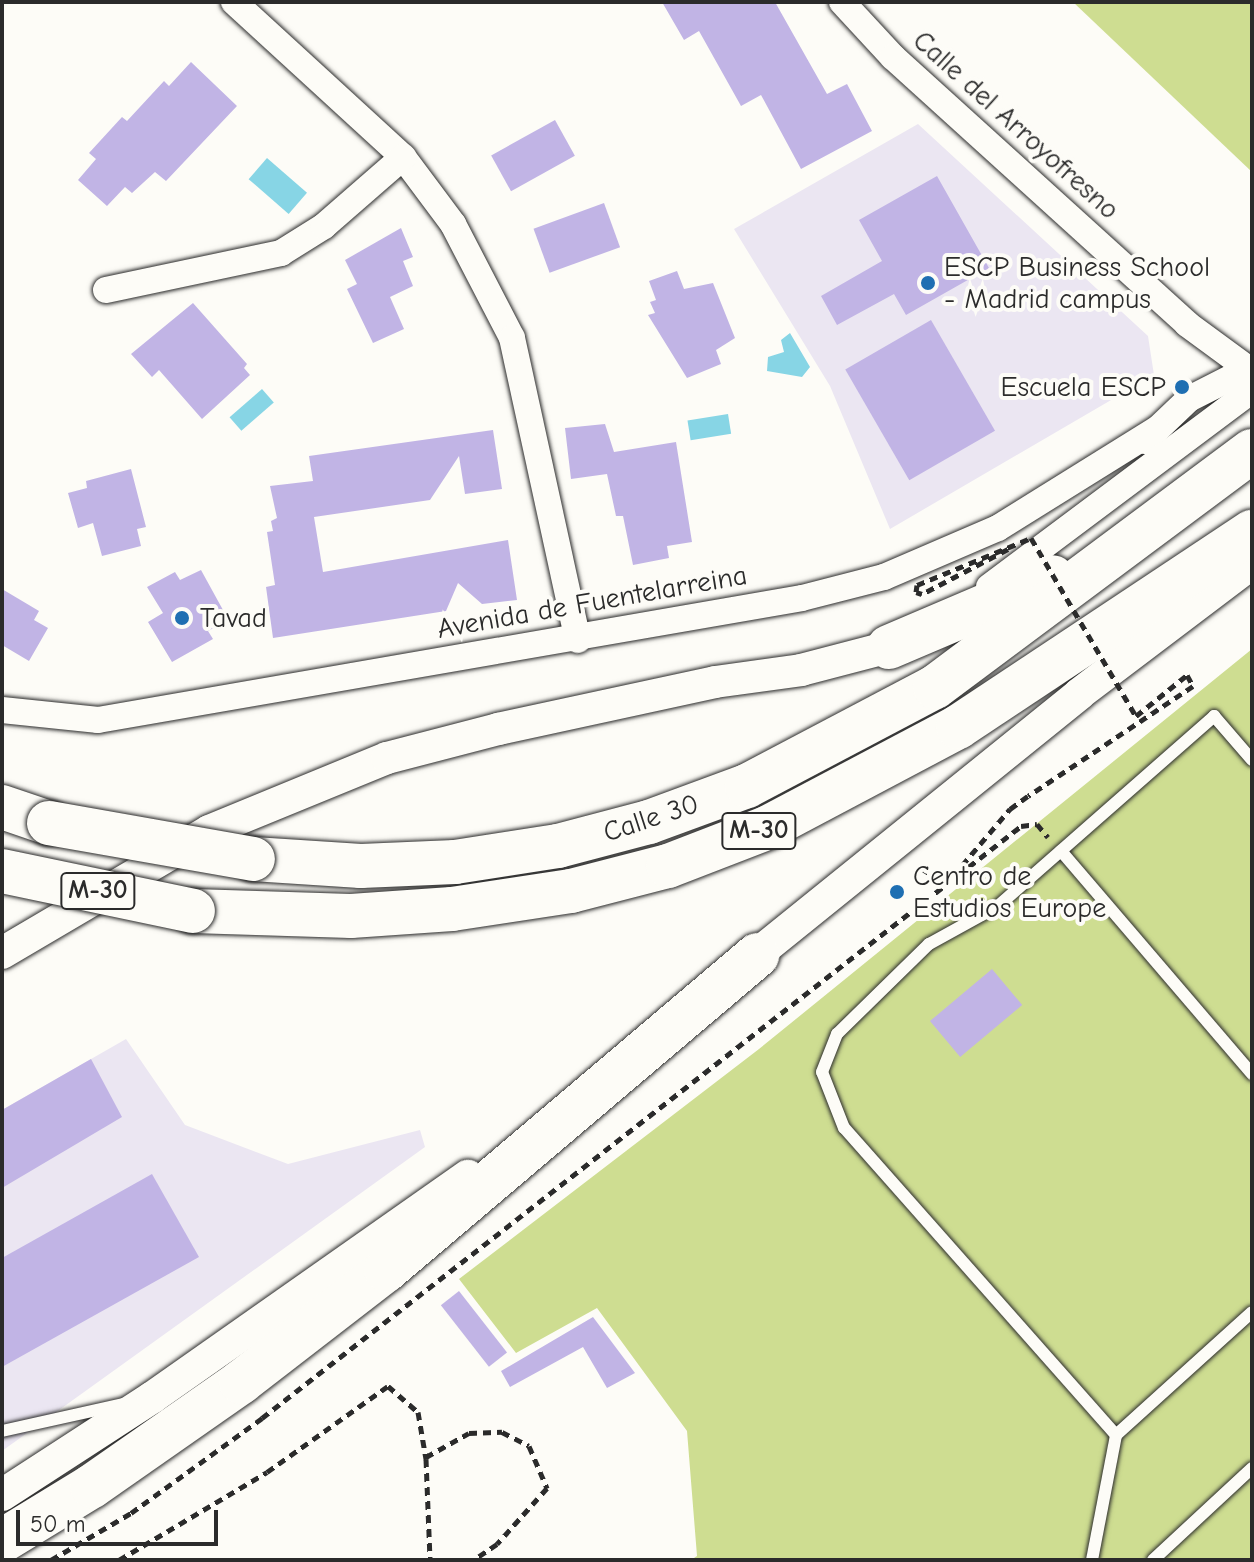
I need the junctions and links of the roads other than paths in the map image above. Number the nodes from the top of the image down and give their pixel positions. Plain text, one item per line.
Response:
1 (234, 2) edge
2 (842, 2) edge
3 (403, 157) junction
4 (106, 290) dead end
5 (1187, 324) junction
6 (1250, 375) edge
7 (1216, 384) junction
8 (1157, 429) junction
9 (1252, 451) edge
10 (1252, 532) edge
11 (1107, 554) junction
12 (1034, 556) junction
13 (1252, 563) edge
14 (578, 640) junction
15 (889, 647) junction
16 (2, 710) edge
17 (1252, 760) edge
18 (2, 807) edge
19 (1061, 851) junction
20 (2, 871) edge
21 (2, 953) edge
22 (757, 955) junction
23 (1252, 1074) edge
24 (1252, 1312) edge
25 (153, 1397) junction
26 (2, 1431) edge
27 (1116, 1435) junction
28 (47, 1465) junction
29 (1252, 1468) edge
30 (2, 1486) edge
31 (2, 1495) edge
32 (2, 1541) edge
33 (1092, 1560) edge
34 (1153, 1560) edge

1 - 3 street
2 - 5 street, Calle del Arroyofresno
3 - 4 street
3 - 14 street
5 - 6 street, Calle del Arroyofresno
5 - 7 street, Calle del Arroyofresno
6 - 7 street, Avenida de Fuentelarreina
6 - 12 street
7 - 8 street, Avenida de Fuentelarreina
8 - 12 street, Avenida de Fuentelarreina
8 - 14 street, Avenida de Fuentelarreina
9 - 11 highway, Calle 30 / M-30
10 - 20 highway, Calle 30 / M-30, bridge
11 - 15 highway
11 - 18 highway, Calle 30 / M-30, bridge
12 - 15 street
13 - 22 street
14 - 16 street, Avenida de Fuentelarreina
15 - 21 street
17 - 19 lane
19 - 23 lane
19 - 27 lane
22 - 25 street
22 - 32 highway
24 - 27 lane
25 - 26 lane
25 - 28 street
27 - 33 lane
28 - 30 street
28 - 31 street
29 - 34 lane

